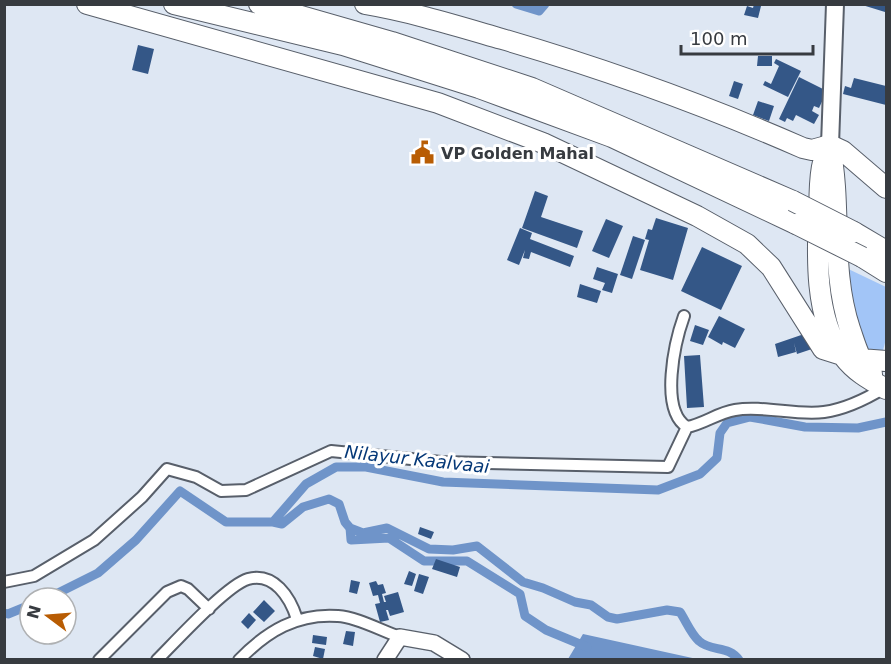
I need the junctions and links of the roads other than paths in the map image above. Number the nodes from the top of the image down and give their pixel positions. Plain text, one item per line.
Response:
1 (87, 4) edge
2 (174, 4) edge
3 (259, 4) edge
4 (365, 4) edge
5 (834, 5) edge
6 (830, 145) junction
7 (886, 188) edge
8 (886, 251) edge
9 (886, 272) edge
10 (684, 315) dead end
11 (851, 357) junction
12 (886, 361) edge
13 (885, 389) edge
14 (687, 427) junction
15 (4, 582) edge
16 (209, 609) junction
17 (297, 619) junction
18 (400, 637) junction
19 (99, 660) edge
20 (157, 660) edge
21 (239, 660) edge
22 (386, 660) edge
23 (462, 660) edge

1 - 11 highway
2 - 9 highway, bridge
3 - 8 highway, bridge
4 - 6 highway
5 - 6 main road
6 - 7 highway
6 - 11 highway
10 - 14 street
11 - 12 highway
11 - 13 highway
13 - 14 street
14 - 15 street
16 - 17 street
16 - 19 street
16 - 20 street
17 - 18 street
17 - 21 street
18 - 22 main road
18 - 23 main road

